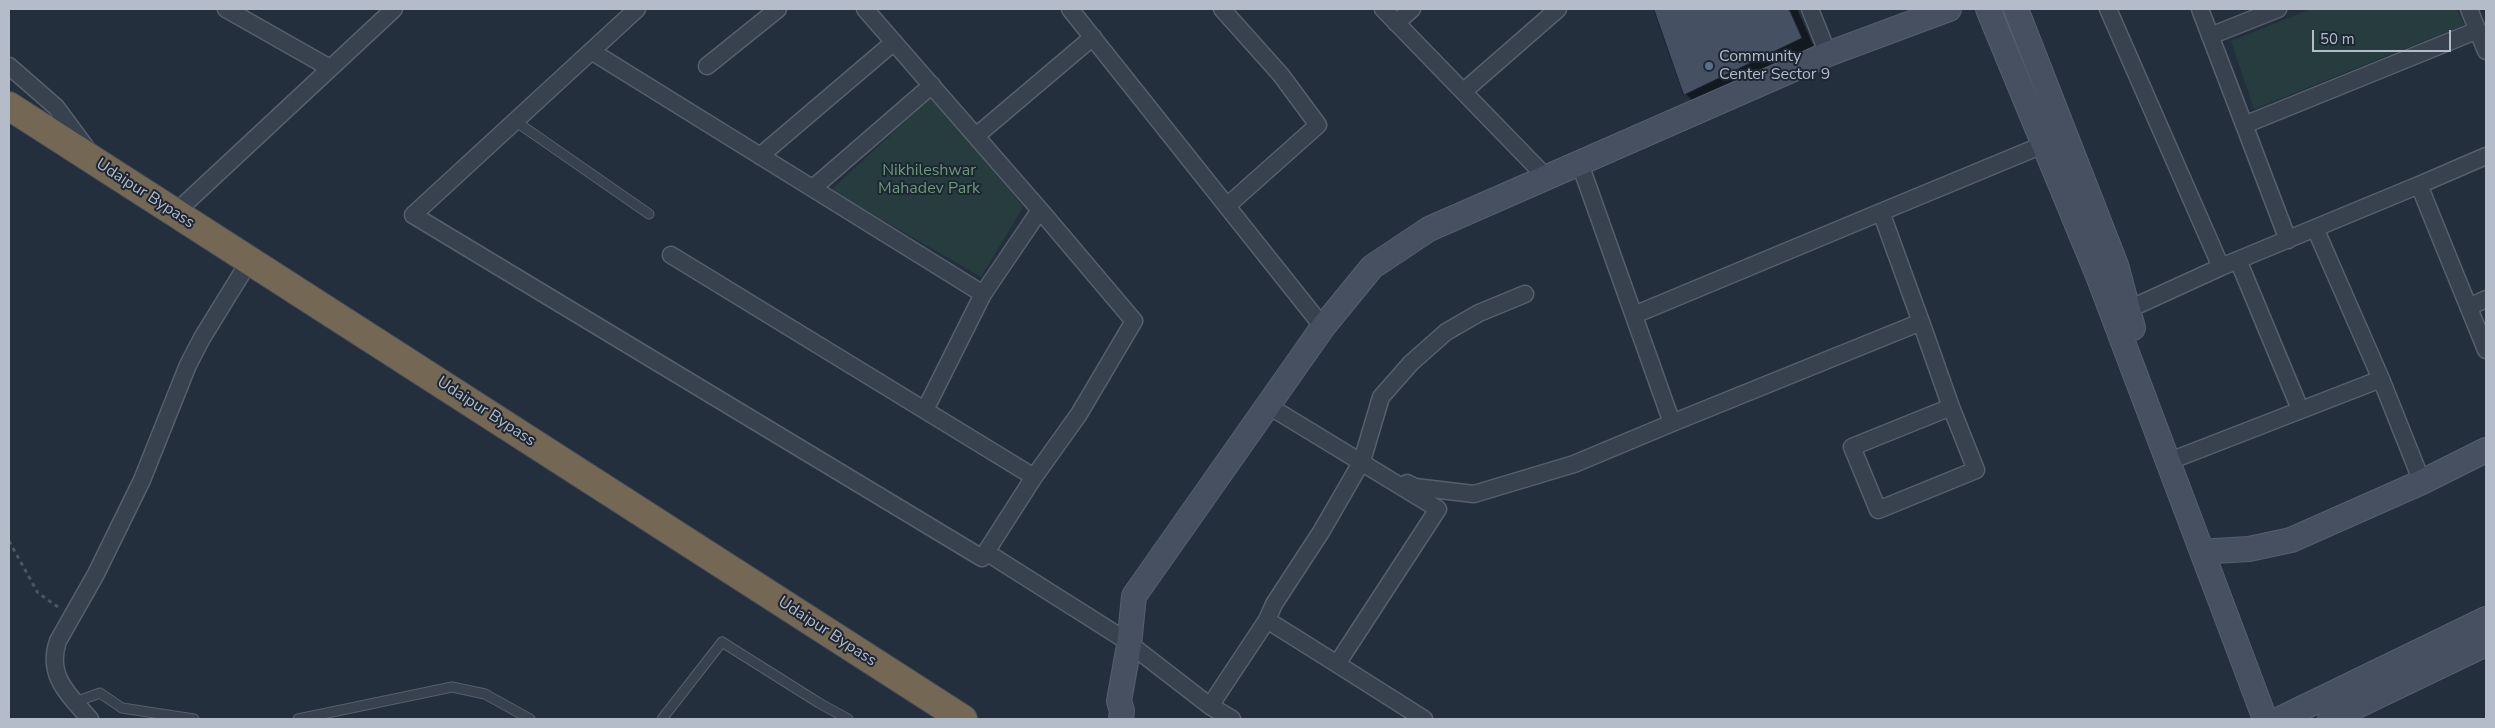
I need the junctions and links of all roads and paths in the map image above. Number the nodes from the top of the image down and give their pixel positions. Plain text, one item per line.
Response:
1 (226, 9) edge
2 (394, 9) edge
3 (636, 9) edge
4 (778, 9) edge
5 (864, 9) edge
6 (1070, 9) edge
7 (1222, 9) edge
8 (1383, 9) edge
9 (1412, 9) edge
10 (1558, 9) edge
11 (1810, 9) edge
12 (1949, 9) edge
13 (1988, 9) edge
14 (2016, 9) edge
15 (2108, 9) edge
16 (2200, 9) edge
17 (2278, 9) edge
18 (2469, 9) edge
19 (1396, 23) junction
20 (2478, 30) junction
21 (2210, 36) junction
22 (1093, 37) junction
23 (894, 42) junction
24 (591, 51) junction
25 (2486, 51) edge
26 (1828, 54) junction
27 (9, 66) edge
28 (706, 66) dead end
29 (330, 68) junction
30 (932, 86) junction
31 (1464, 91) junction
32 (9, 106) edge
33 (515, 122) junction
34 (2244, 125) junction
35 (976, 136) junction
36 (2045, 144) junction
37 (760, 156) junction
38 (2486, 156) edge
39 (98, 164) junction
40 (1580, 164) junction
41 (1547, 178) junction
42 (2419, 186) junction
43 (812, 188) junction
44 (1227, 206) junction
45 (1040, 210) junction
46 (1881, 212) junction
47 (175, 213) junction
48 (649, 214) dead end
49 (2315, 228) junction
50 (2288, 240) junction
51 (671, 255) dead end
52 (250, 260) junction
53 (2238, 260) junction
54 (2221, 267) junction
55 (2107, 269) junction
56 (983, 294) junction
57 (1525, 294) dead end
58 (2486, 299) edge
59 (2469, 306) junction
60 (2127, 310) junction
61 (1634, 315) junction
62 (1920, 322) junction
63 (1322, 327) junction
64 (2486, 350) edge
65 (2381, 379) junction
66 (1267, 405) junction
67 (1951, 407) junction
68 (2300, 409) junction
69 (925, 410) junction
70 (1672, 423) junction
71 (2486, 450) edge
72 (2180, 457) junction
73 (1362, 461) junction
74 (1034, 476) junction
75 (2422, 482) junction
76 (9, 542) edge
77 (2214, 551) junction
78 (986, 552) junction
79 (72, 618) junction
80 (2486, 619) edge
81 (1267, 620) junction
82 (2486, 644) edge
83 (1129, 645) junction
84 (1337, 664) junction
85 (75, 702) junction
86 (1210, 706) junction
87 (1116, 713) edge
88 (90, 719) edge
89 (194, 719) edge
90 (298, 719) edge
91 (530, 719) edge
92 (662, 719) edge
93 (848, 719) edge
94 (963, 719) edge
95 (1232, 719) edge
96 (1424, 719) edge
97 (2264, 719) edge
98 (2281, 719) edge
99 (2330, 719) edge

1 - 29 street
2 - 29 street
3 - 24 street
4 - 28 street
5 - 23 street
6 - 22 street
7 - 44 street
8 - 19 street
9 - 19 street
10 - 31 street
11 - 26 street
12 - 26 street
13 - 36 street
14 - 55 street
15 - 54 street
16 - 21 street
17 - 21 street
18 - 20 street
19 - 31 street
20 - 25 street
20 - 34 street
21 - 34 street
22 - 35 street
22 - 44 street
23 - 30 street
23 - 37 street
24 - 33 street
24 - 37 street
26 - 40 street
27 - 39 street
29 - 47 street
30 - 35 street
30 - 43 street
31 - 41 street
32 - 39 highway, Udaipur Bypass
33 - 48 lane
33 - 78 street
34 - 50 street
35 - 45 street
36 - 46 street
36 - 55 street
37 - 43 street
38 - 42 street
39 - 47 highway, Udaipur Bypass
40 - 41 street
40 - 61 street
41 - 63 street
42 - 49 street
42 - 59 street
43 - 56 street
44 - 63 street
45 - 56 street
45 - 74 street
46 - 61 street
46 - 62 street
47 - 52 highway, Udaipur Bypass
49 - 50 street
49 - 65 street
50 - 53 street
51 - 69 street
52 - 79 street
52 - 94 highway, Udaipur Bypass
53 - 54 street
53 - 68 street
54 - 60 street
55 - 60 street
55 - 97 street
56 - 69 street
57 - 73 street
58 - 59 street
59 - 64 street
60 - 72 street
61 - 70 street
62 - 67 street
62 - 70 street
63 - 66 street
65 - 68 street
65 - 75 street
66 - 73 street
66 - 83 street
67 - 67 street
68 - 72 street
69 - 74 street
70 - 73 street
71 - 75 street
72 - 77 street
73 - 81 street
73 - 84 street
74 - 78 street
75 - 77 street
76 - 79 path
77 - 98 street
78 - 83 street
79 - 85 street
80 - 98 street
81 - 84 street
81 - 86 street
82 - 99 street
83 - 86 street
83 - 87 street
84 - 96 street
85 - 88 street
85 - 89 lane
86 - 95 street
90 - 91 lane
92 - 93 lane

